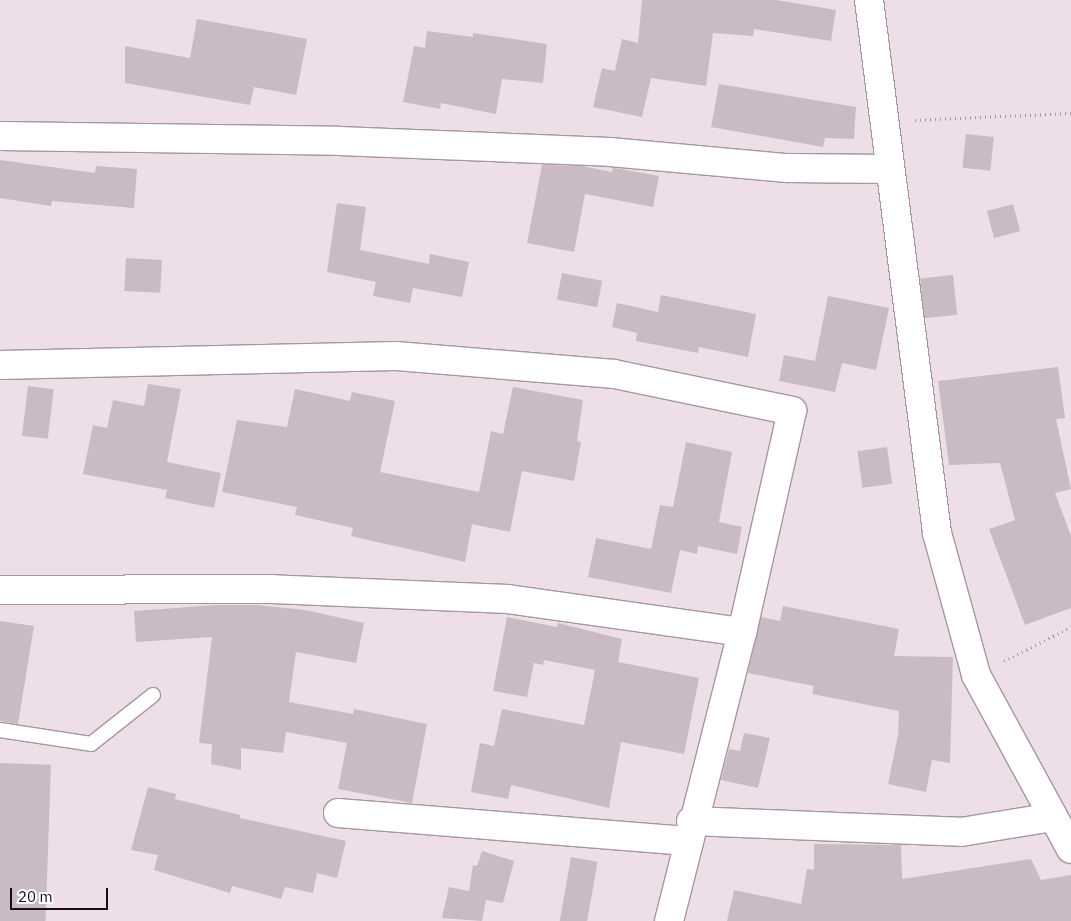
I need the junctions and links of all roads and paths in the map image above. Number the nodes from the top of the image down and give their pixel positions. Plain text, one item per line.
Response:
1 (869, 0) edge
2 (1071, 113) edge
3 (885, 122) junction
4 (0, 136) edge
5 (890, 169) junction
6 (0, 364) edge
7 (0, 590) edge
8 (1071, 627) edge
9 (742, 632) junction
10 (976, 675) junction
11 (153, 695) dead end
12 (0, 730) edge
13 (338, 813) dead end
14 (1053, 817) junction
15 (689, 831) junction
16 (1071, 849) edge
17 (669, 921) edge

1 - 3 street
2 - 3 path
3 - 5 street
4 - 5 street
5 - 10 street
6 - 9 street
7 - 9 street
8 - 10 path
9 - 15 street
10 - 14 street
11 - 12 lane
13 - 15 street
14 - 15 street
14 - 16 street
15 - 17 street

